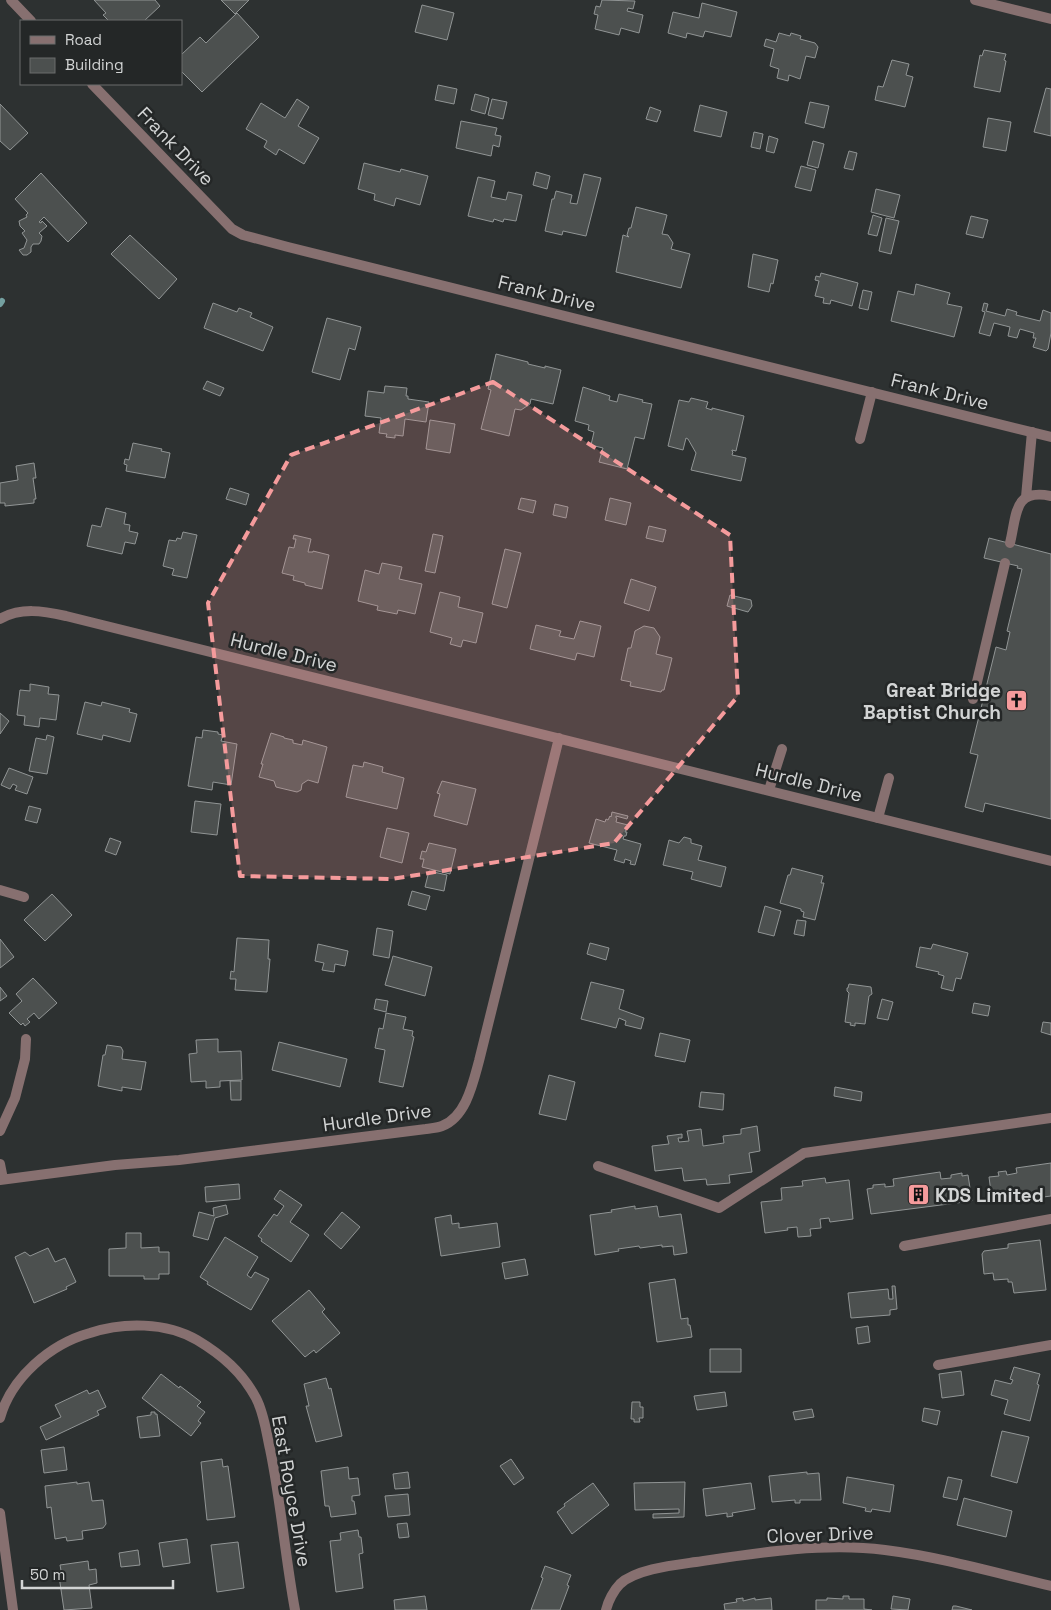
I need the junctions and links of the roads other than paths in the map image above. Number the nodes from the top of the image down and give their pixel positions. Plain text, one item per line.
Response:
1 (11, 0) edge
2 (975, 0) edge
3 (1051, 19) edge
4 (30, 20) edge
5 (93, 85) edge
6 (872, 392) junction
7 (1032, 432) junction
8 (1051, 437) edge
9 (860, 439) dead end
10 (1026, 496) junction
11 (1051, 496) edge
12 (1010, 543) dead end
13 (1005, 563) dead end
14 (0, 619) edge
15 (973, 699) dead end
16 (558, 738) junction
17 (782, 750) dead end
18 (889, 778) dead end
19 (769, 790) junction
20 (878, 818) junction
21 (1051, 861) edge
22 (0, 890) edge
23 (24, 897) dead end
24 (26, 1039) dead end
25 (1051, 1118) edge
26 (0, 1130) edge
27 (0, 1164) edge
28 (598, 1166) dead end
29 (2, 1179) edge
30 (1051, 1219) edge
31 (904, 1246) dead end
32 (1051, 1345) edge
33 (938, 1365) dead end
34 (0, 1418) edge
35 (0, 1512) edge
36 (1051, 1586) edge
37 (13, 1610) edge
38 (295, 1610) edge
39 (606, 1610) edge

1 - 4 street
2 - 3 street
5 - 6 street, Frank Drive
6 - 7 street, Frank Drive
6 - 9 street
7 - 8 street, Frank Drive
7 - 10 street
10 - 11 street
10 - 12 street
13 - 15 street
14 - 16 street, Hurdle Drive
16 - 19 street, Hurdle Drive
16 - 29 street, Hurdle Drive
17 - 19 street
18 - 20 street
19 - 20 street, Hurdle Drive
20 - 21 street, Hurdle Drive
22 - 23 street
24 - 26 street
25 - 28 street
27 - 29 street
30 - 31 street
32 - 33 street
34 - 38 street, East Royce Drive
35 - 37 street
36 - 39 street, Clover Drive

